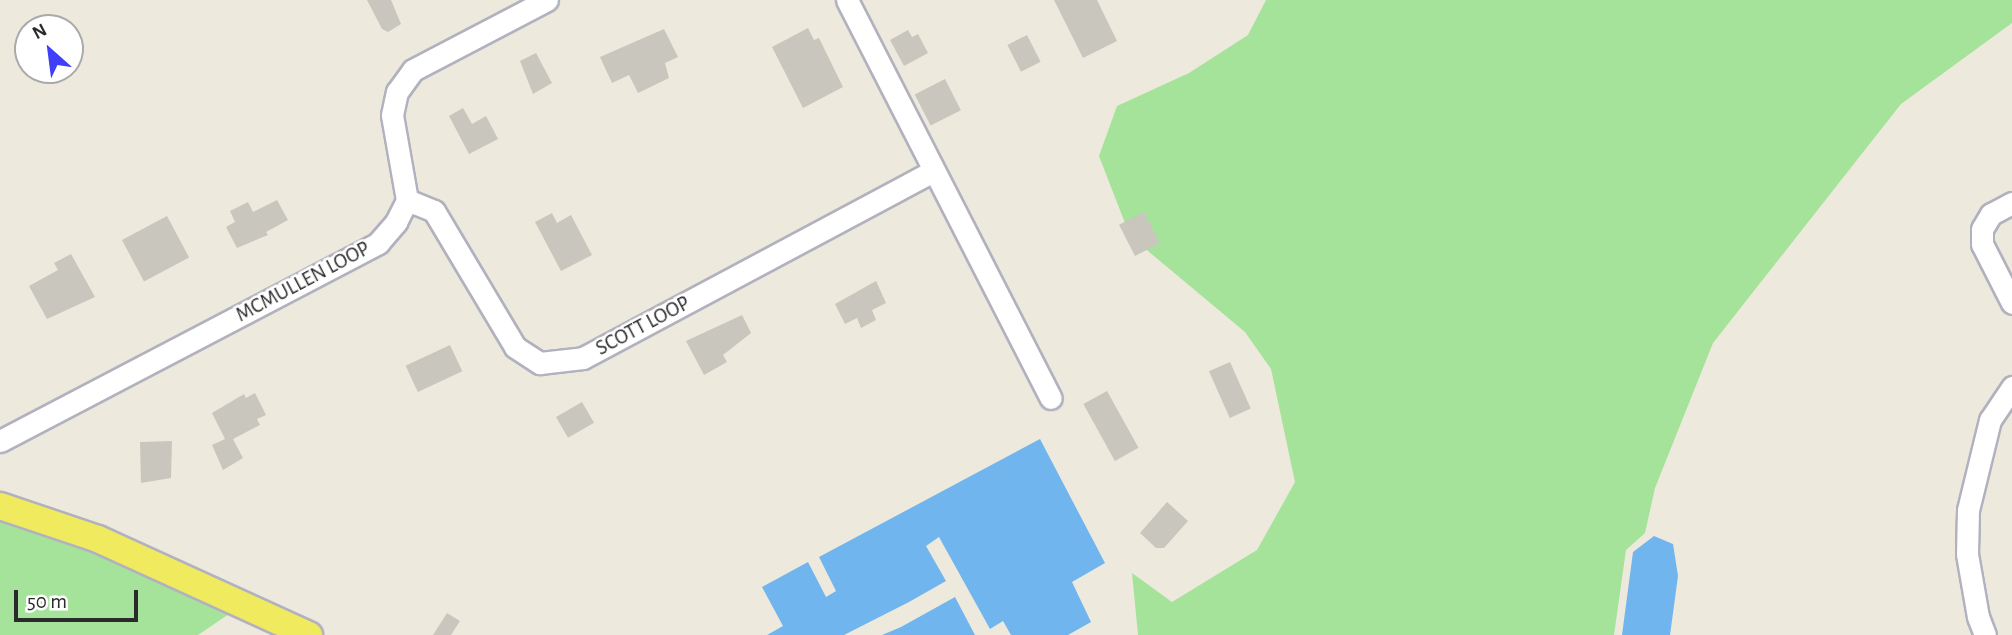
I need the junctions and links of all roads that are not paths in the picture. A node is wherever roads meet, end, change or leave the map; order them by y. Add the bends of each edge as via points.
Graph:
1 (547, 0) edge
2 (847, 0) edge
3 (933, 171) junction
4 (407, 200) junction
5 (2012, 203) edge
6 (2012, 303) edge
7 (2012, 387) edge
8 (1051, 398) dead end
9 (0, 441) edge
10 (0, 506) edge
11 (309, 635) edge
12 (1985, 635) edge

1 - 4 street via 413,70 397,92 392,115
2 - 3 street
3 - 4 street, SCOTT LOOP via 583,358 540,363 515,347 434,211
3 - 8 street
4 - 9 street, MCMULLEN LOOP via 378,243
5 - 6 street via 1991,214 1982,229 1982,244
7 - 12 street via 1990,420 1968,510 1967,554
10 - 11 main road via 99,539

